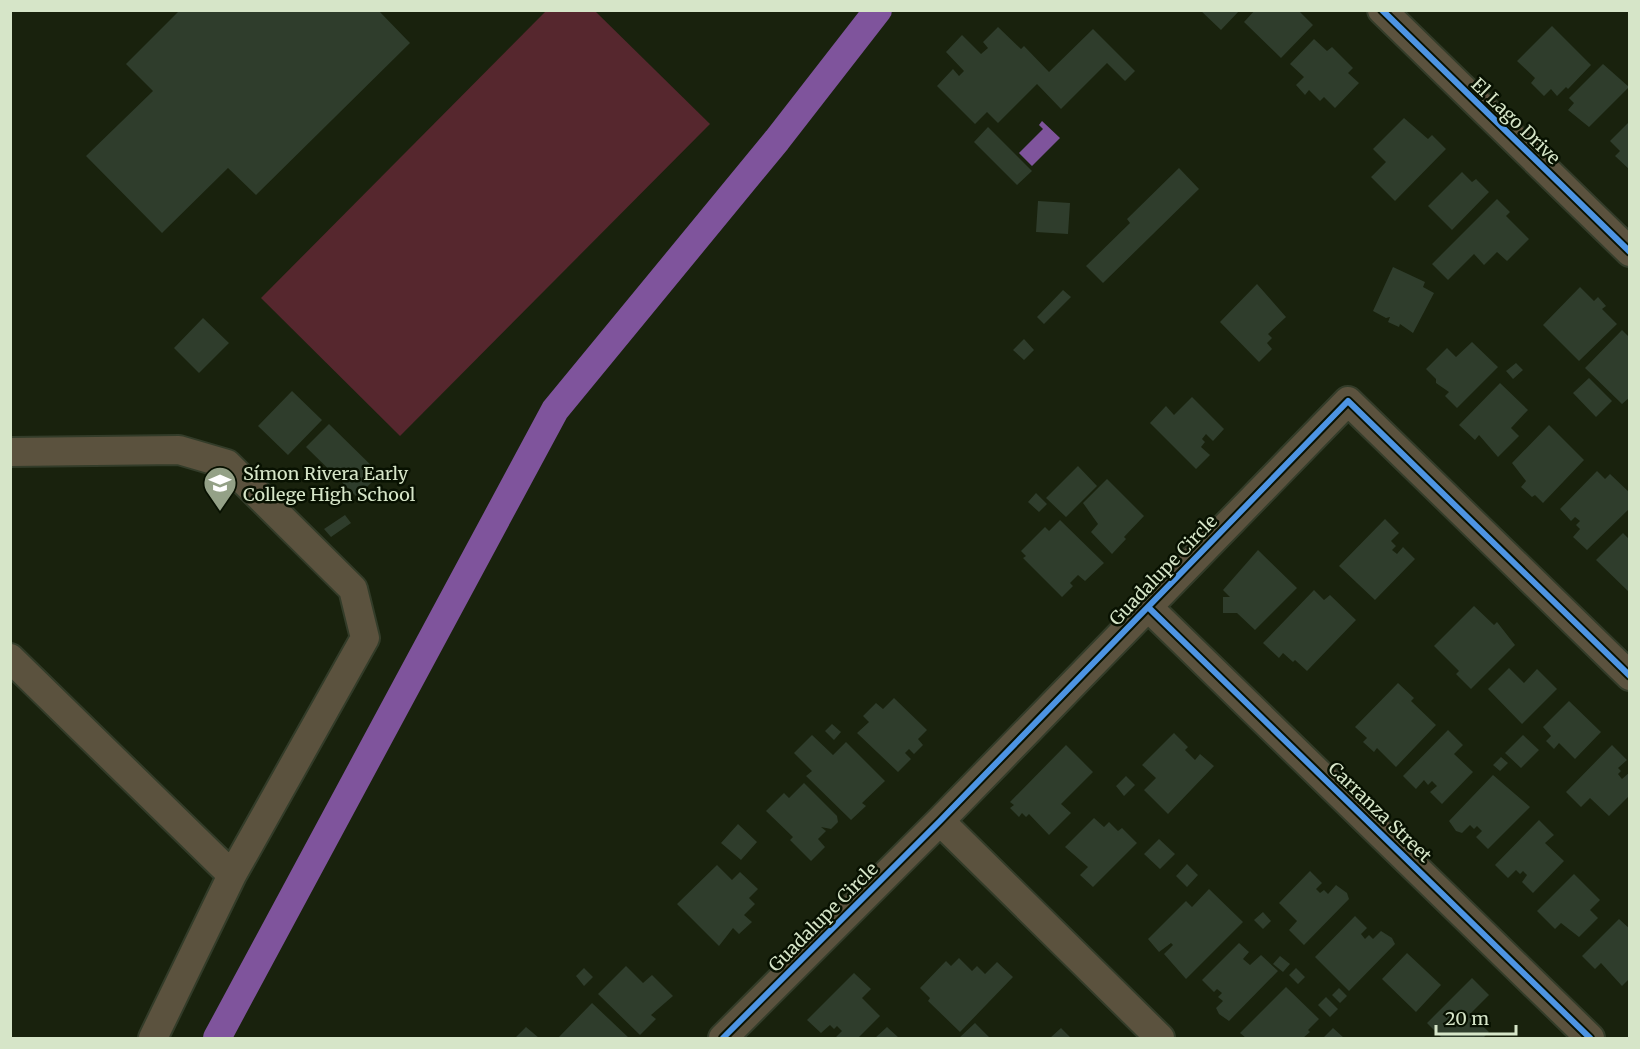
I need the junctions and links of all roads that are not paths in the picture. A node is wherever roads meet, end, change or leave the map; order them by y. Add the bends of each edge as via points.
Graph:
1 (1382, 10) edge
2 (1629, 252) edge
3 (10, 452) edge
4 (1148, 607) junction
5 (10, 658) edge
6 (1629, 676) edge
7 (940, 821) junction
8 (232, 875) junction
9 (735, 1035) edge
10 (153, 1038) edge
11 (1160, 1038) edge
12 (1590, 1038) edge

1 - 2 street, El Lago Drive
3 - 8 street via 179,450 227,464 353,589 365,638
4 - 6 street, Guadalupe Circle via 1348,401
4 - 7 street, Guadalupe Circle
4 - 12 street, Carranza Street
5 - 8 street
7 - 9 street, Guadalupe Circle
7 - 11 street
8 - 10 street

